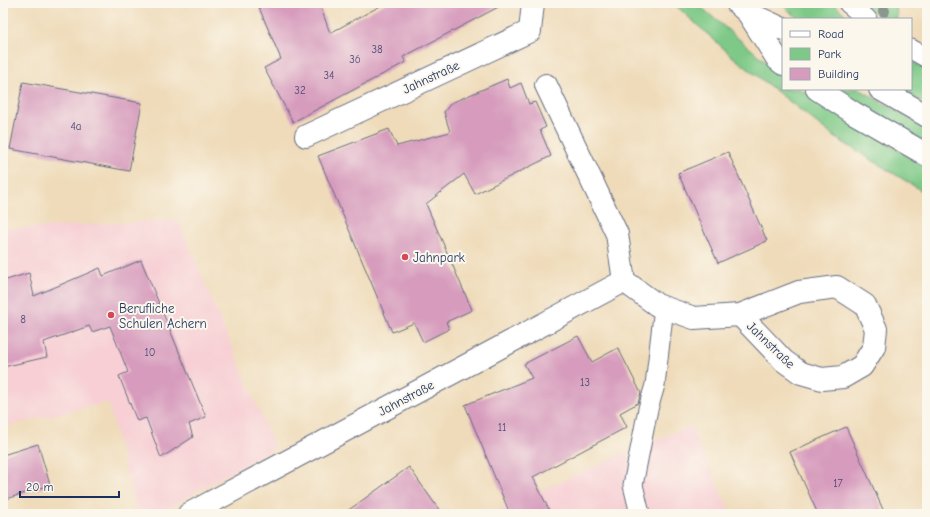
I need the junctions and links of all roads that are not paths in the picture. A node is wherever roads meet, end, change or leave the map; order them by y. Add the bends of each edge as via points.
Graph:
1 (532, 3) edge
2 (848, 3) edge
3 (742, 8) edge
4 (866, 18) edge
5 (782, 28) edge
6 (912, 50) edge
7 (927, 58) edge
8 (782, 63) edge
9 (546, 84) dead end
10 (818, 90) edge
11 (882, 90) edge
12 (927, 116) edge
13 (306, 136) dead end
14 (927, 155) edge
15 (624, 281) junction
16 (664, 307) junction
17 (740, 315) junction
18 (189, 514) edge
19 (640, 514) edge

1 - 13 street, Jahnstraße via 530,31
2 - 4 lane
3 - 5 street
3 - 8 street
6 - 7 lane
9 - 15 street via 617,234
10 - 14 street via 854,114
11 - 12 street
15 - 16 street, Jahnstraße
15 - 18 street, Jahnstraße
16 - 17 street, Jahnstraße via 694,318
16 - 19 lane via 655,385 633,485
17 - 17 street, Jahnstraße via 784,361 801,373 822,379 843,377 862,366 874,347 876,329 865,305 836,287 799,292

